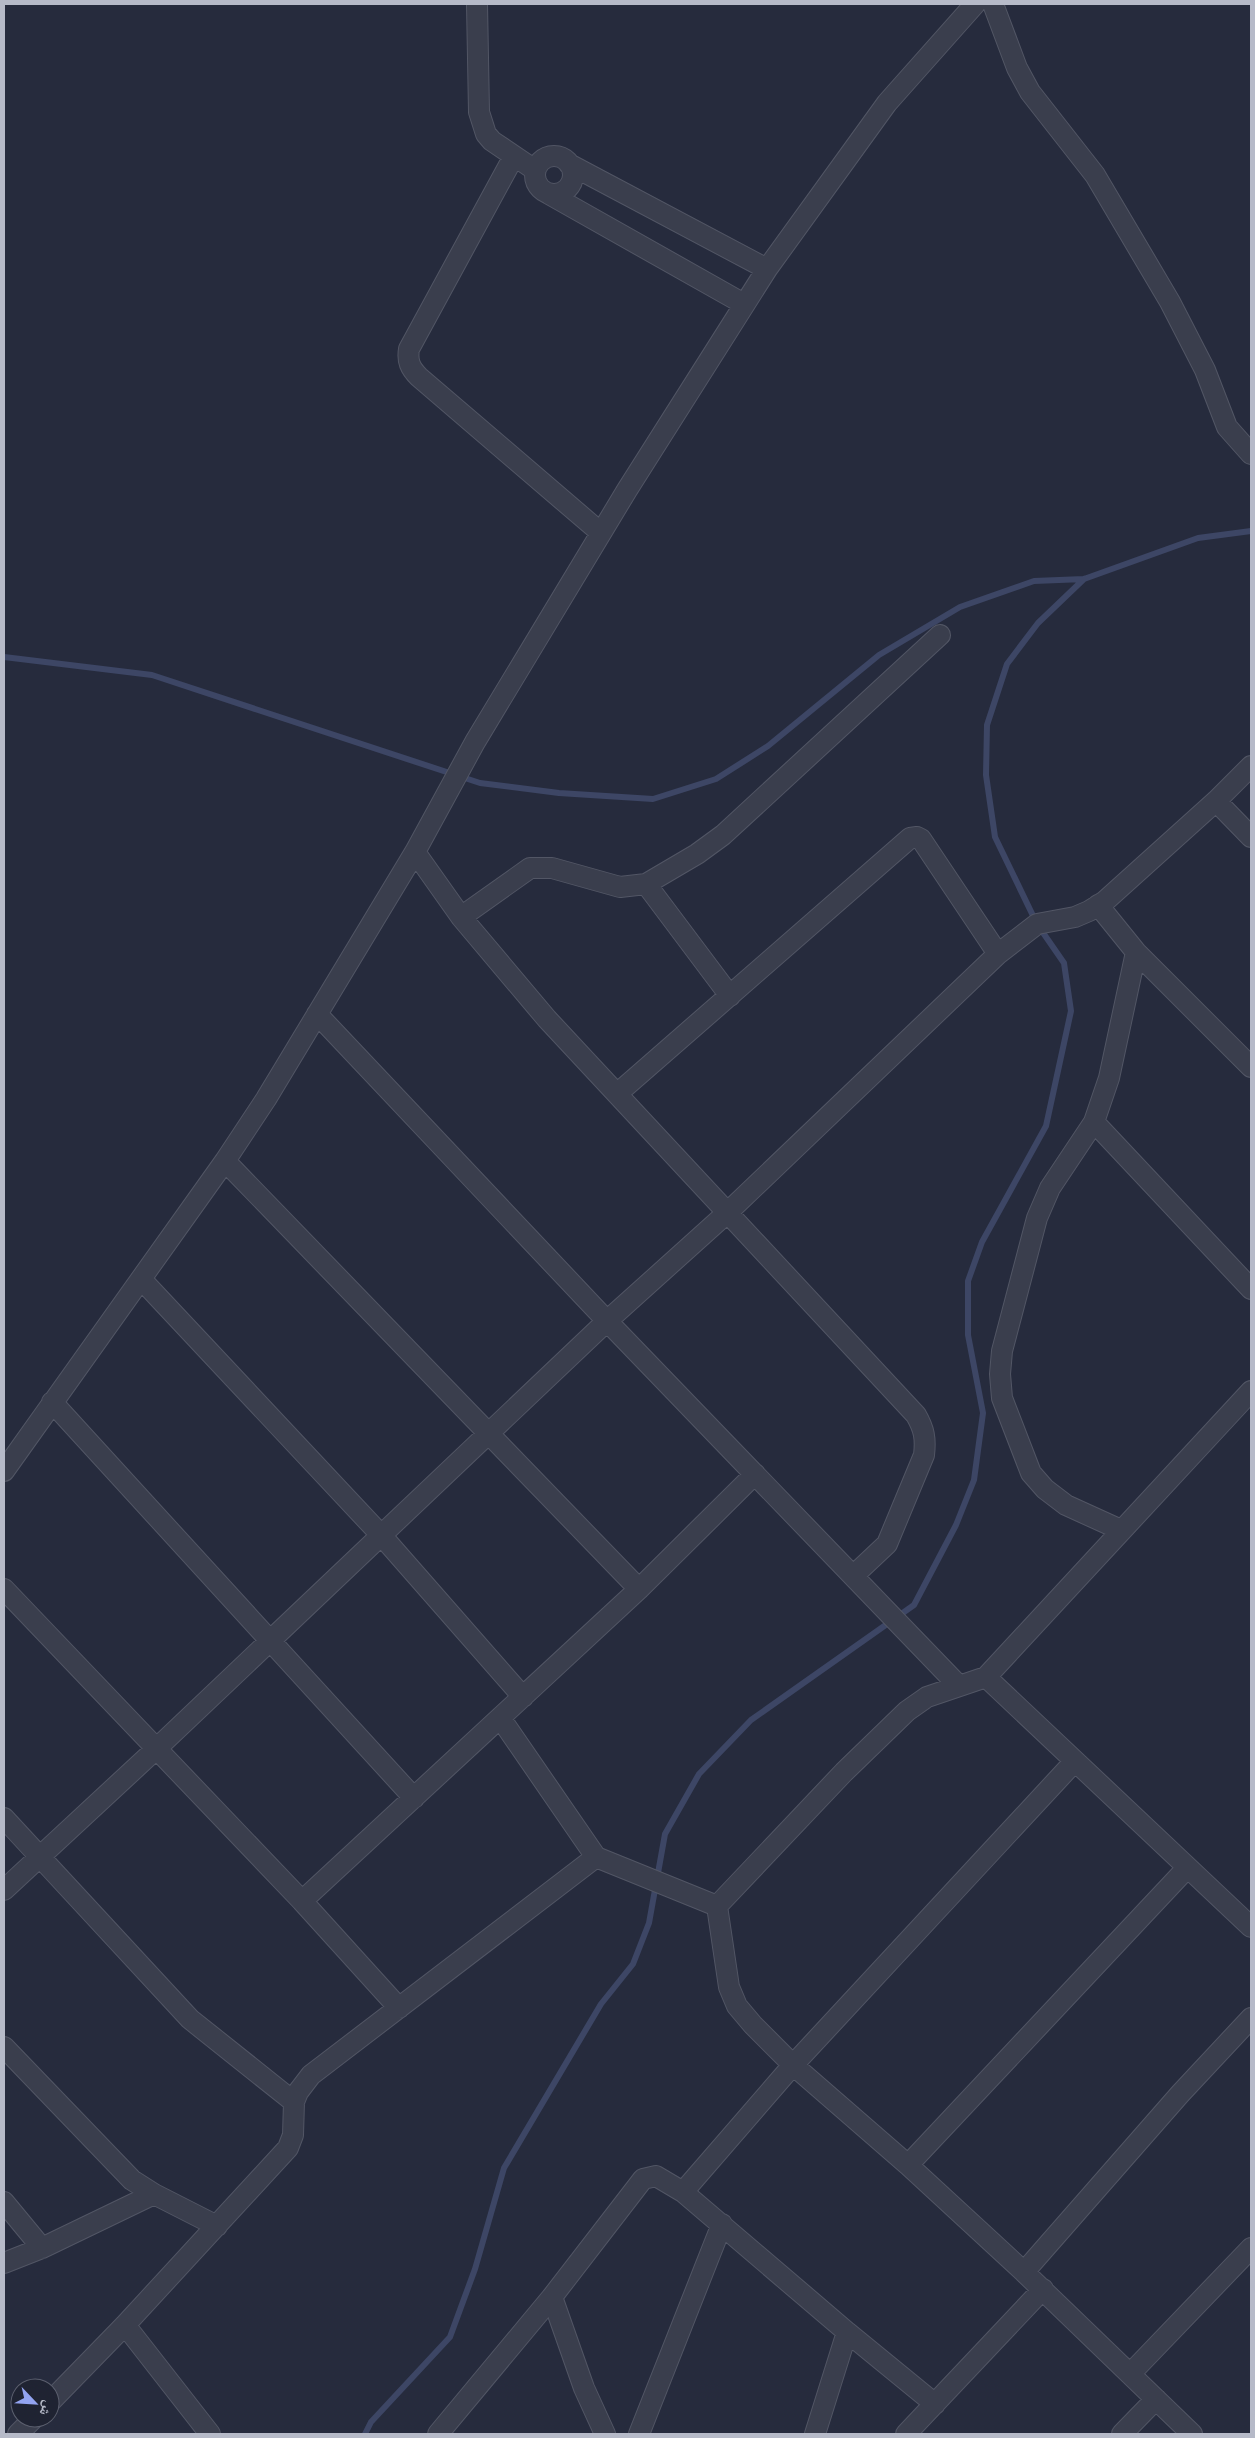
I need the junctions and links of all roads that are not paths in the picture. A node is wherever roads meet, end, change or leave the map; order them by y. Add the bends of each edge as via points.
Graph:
1 (477, 4) edge
2 (975, 4) edge
3 (993, 4) edge
4 (514, 156) junction
5 (569, 164) junction
6 (535, 170) junction
7 (549, 194) junction
8 (766, 269) junction
9 (744, 304) junction
10 (1251, 454) edge
11 (601, 533) junction
12 (940, 635) dead end
13 (1251, 766) edge
14 (1216, 801) junction
15 (1251, 837) edge
16 (415, 852) junction
17 (646, 884) junction
18 (1098, 905) junction
19 (461, 918) junction
20 (1136, 952) junction
21 (998, 954) junction
22 (730, 996) junction
23 (317, 1014) junction
24 (1251, 1067) edge
25 (618, 1094) junction
26 (1094, 1122) junction
27 (225, 1161) junction
28 (728, 1213) junction
29 (142, 1279) junction
30 (1251, 1289) edge
31 (607, 1322) junction
32 (1251, 1391) edge
33 (52, 1402) junction
34 (488, 1434) junction
35 (4, 1471) edge
36 (755, 1474) junction
37 (1121, 1530) junction
38 (381, 1535) junction
39 (853, 1576) junction
40 (4, 1589) edge
41 (639, 1589) junction
42 (270, 1641) junction
43 (986, 1676) junction
44 (958, 1685) junction
45 (523, 1697) junction
46 (501, 1719) junction
47 (156, 1749) junction
48 (1074, 1761) junction
49 (414, 1798) junction
50 (4, 1818) edge
51 (596, 1856) junction
52 (39, 1857) junction
53 (1187, 1868) junction
54 (4, 1890) edge
55 (302, 1901) junction
56 (717, 1906) junction
57 (1251, 1927) edge
58 (399, 2008) junction
59 (1251, 2018) edge
60 (4, 2047) edge
61 (793, 2065) junction
62 (294, 2102) junction
63 (908, 2165) junction
64 (683, 2192) junction
65 (154, 2194) junction
66 (4, 2202) edge
67 (722, 2224) junction
68 (217, 2226) junction
69 (42, 2248) junction
70 (1251, 2248) edge
71 (4, 2263) edge
72 (1024, 2272) junction
73 (1042, 2289) junction
74 (552, 2298) junction
75 (125, 2325) junction
76 (847, 2332) junction
77 (1130, 2374) junction
78 (60, 2392) edge
79 (1156, 2399) junction
80 (935, 2404) junction
81 (210, 2434) edge
82 (438, 2434) edge
83 (605, 2434) edge
84 (640, 2434) edge
85 (815, 2434) edge
86 (906, 2434) edge
87 (1122, 2434) edge
88 (1192, 2434) edge

1 - 4 street via 479,112 486,134
2 - 8 street via 887,103
3 - 10 street via 1017,68 1030,92 1095,175 1170,302 1205,370 1227,427
4 - 6 street
4 - 11 street via 409,348 408,360 419,377
5 - 6 street via 557,156 550,156
5 - 7 street via 572,179 569,186 556,194
5 - 8 street
6 - 7 street via 537,184
7 - 9 street
8 - 9 street
9 - 11 street
11 - 16 street via 475,742
12 - 17 street via 723,834 697,854
13 - 14 street
14 - 15 street
14 - 18 street
16 - 19 street
16 - 23 street
17 - 19 street via 620,887 552,868 530,868
17 - 22 street
18 - 20 street
18 - 21 street via 1076,916 1037,924
19 - 25 street via 547,1020
20 - 24 street
20 - 26 street via 1109,1078
21 - 22 street via 921,839 914,837
21 - 28 street
22 - 25 street
23 - 27 street
23 - 31 street
25 - 28 street
26 - 30 street
26 - 37 street via 1050,1188 1037,1218 1002,1351 1000,1374 1002,1398 1032,1473 1045,1489 1066,1505
27 - 29 street
27 - 34 street
28 - 31 street
28 - 39 street via 916,1415 923,1427 926,1439 924,1454 892,1535
29 - 33 street
29 - 38 street
31 - 34 street
31 - 36 street
32 - 37 street
33 - 35 street
33 - 42 street
34 - 38 street
34 - 41 street
36 - 39 street
36 - 41 street
37 - 43 street
38 - 42 street
38 - 45 street
39 - 44 street
40 - 47 street
41 - 45 street
42 - 47 street
42 - 49 street
43 - 44 street
43 - 48 street
44 - 56 street via 927,1697 907,1711 844,1772
45 - 46 street
46 - 49 street
46 - 51 street
47 - 52 street
47 - 55 street
48 - 53 street
48 - 61 street
49 - 55 street
50 - 52 street
51 - 56 street
51 - 58 street
52 - 54 street
52 - 62 street via 190,2019
53 - 57 street
53 - 63 street
55 - 58 street
56 - 61 street via 729,1987 737,2006
58 - 62 street via 311,2075
59 - 72 street
60 - 65 street via 132,2180
61 - 63 street
61 - 64 street
62 - 68 street via 293,2136 288,2148
63 - 72 street
64 - 67 street
64 - 74 street via 656,2176 643,2179
65 - 68 street
65 - 69 street
66 - 69 street
67 - 76 street
67 - 84 street
68 - 75 street
69 - 71 street
70 - 77 street
72 - 73 street
73 - 77 street
73 - 80 street
74 - 82 street
74 - 83 street via 584,2388
75 - 78 street
75 - 81 street
76 - 80 street
76 - 85 street
77 - 79 street
79 - 87 street
79 - 88 street
80 - 86 street

